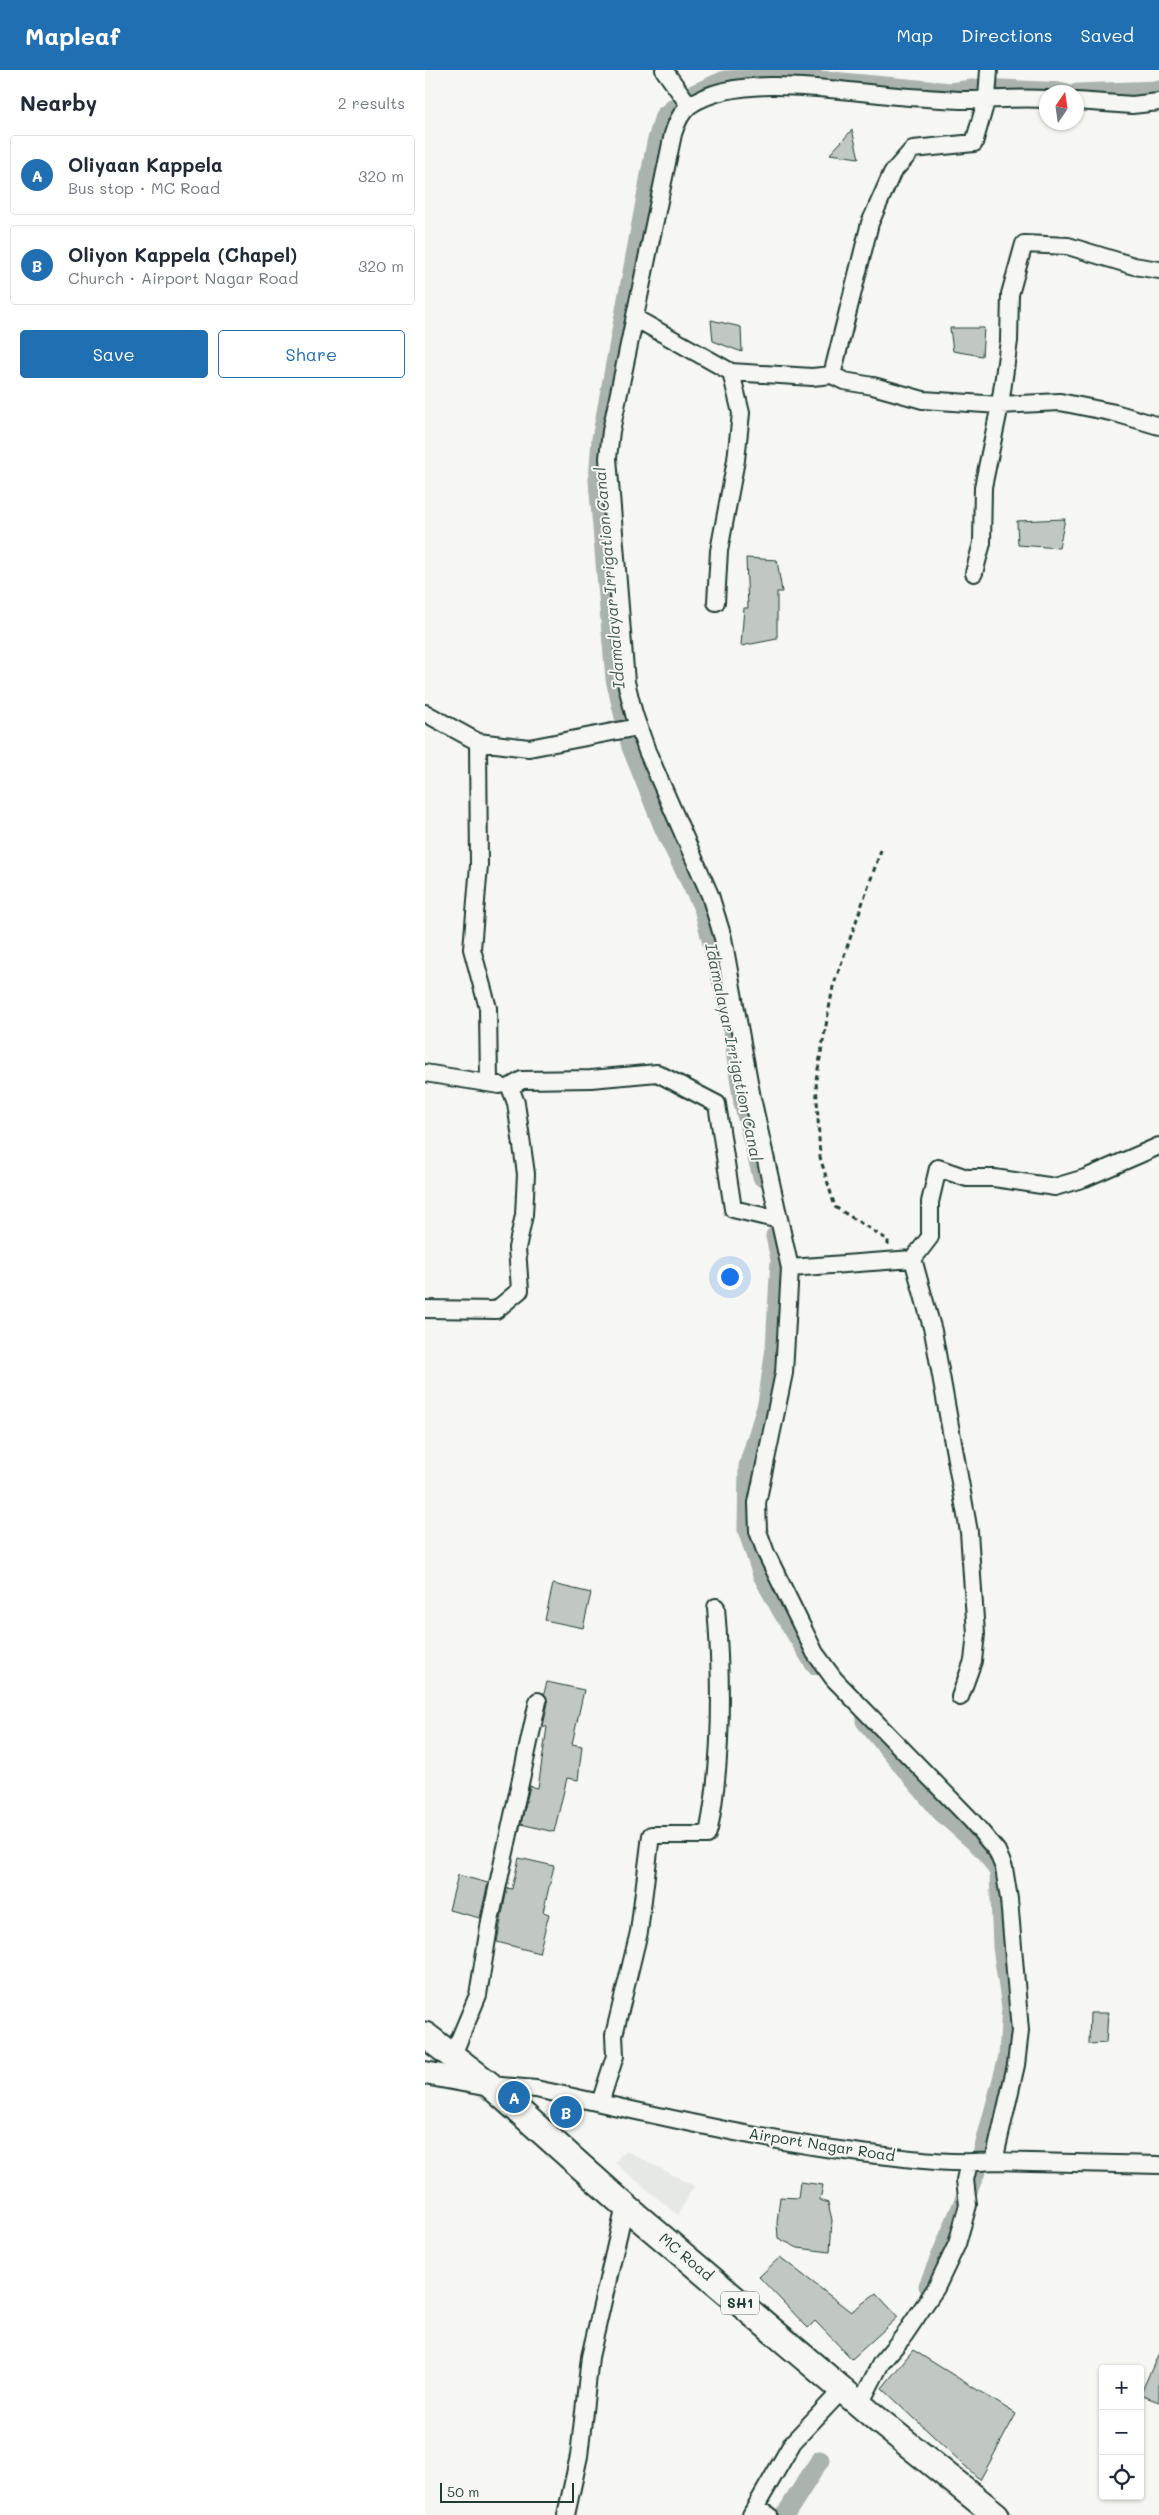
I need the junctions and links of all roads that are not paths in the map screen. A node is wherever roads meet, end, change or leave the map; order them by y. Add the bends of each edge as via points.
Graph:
1 (664, 70) edge
2 (988, 84) edge
3 (1039, 96) edge
4 (1084, 102) edge
5 (1159, 102) edge
6 (689, 105) junction
7 (1159, 270) edge
8 (635, 318) junction
9 (731, 372) junction
10 (832, 375) junction
11 (1000, 405) junction
12 (1159, 426) edge
13 (974, 573) dead end
14 (716, 602) dead end
15 (425, 714) edge
16 (638, 726) junction
17 (478, 742) junction
18 (425, 1073) edge
19 (489, 1083) junction
20 (510, 1087) junction
21 (1159, 1146) edge
22 (779, 1220) junction
23 (913, 1259) junction
24 (790, 1268) junction
25 (425, 1309) edge
26 (716, 1607) dead end
27 (960, 1697) dead end
28 (538, 1701) dead end
29 (425, 2036) edge
30 (451, 2057) junction
31 (425, 2073) edge
32 (490, 2085) junction
33 (600, 2103) junction
34 (994, 2161) junction
35 (969, 2163) junction
36 (1159, 2165) edge
37 (625, 2206) junction
38 (852, 2397) junction
39 (758, 2513) edge
40 (566, 2515) edge
41 (996, 2515) edge

1 - 6 street
2 - 3 street
2 - 6 street via 968,100 776,82 731,87
2 - 10 street via 974,143 913,149 891,173 870,223
4 - 5 street via 1133,105
6 - 8 street via 678,119 673,134
7 - 11 street via 1134,266 1068,246 1024,244 1010,294 1009,341
8 - 9 street
8 - 16 street via 608,458 626,682
9 - 10 street via 812,377
9 - 14 street via 741,413 736,460 719,550
10 - 11 street via 844,381 923,400
11 - 12 street via 1060,402
11 - 13 street via 983,487 982,543
15 - 17 street
16 - 17 street via 529,748
16 - 22 street via 710,895 723,938 752,1098
17 - 19 street via 479,865 472,949 488,1008
18 - 19 street
19 - 20 street
20 - 22 street via 522,1080 591,1079 657,1073 717,1104 733,1210
20 - 25 street via 516,1104 526,1174 524,1215 517,1248 520,1290 495,1310
21 - 23 street via 1085,1178 1055,1187 995,1178 967,1178 938,1168 930,1202 930,1237
22 - 24 street
23 - 24 street
23 - 27 street via 933,1331 969,1532 976,1634 973,1661
24 - 34 street via 783,1374 757,1503 758,1531 815,1653 834,1679 972,1821 997,1851 1004,1868 1020,2031 1016,2065
26 - 33 street via 721,1691 718,1760 709,1829 707,1835 651,1835 639,1932 615,2035 615,2056
28 - 30 street via 490,1922 478,1996
29 - 30 main road, MC Road / SH1
30 - 32 main road, MC Road / SH1
31 - 32 main road
32 - 33 street, Airport Nagar Road via 536,2089
32 - 37 main road, MC Road / SH1
33 - 35 street, Airport Nagar Road via 813,2146 918,2160
34 - 35 street, Airport Nagar Road
34 - 36 street, Airport Nagar Road
35 - 38 street via 965,2180 968,2205 957,2244 937,2288 903,2337
37 - 38 main road, MC Road / SH1
37 - 40 street via 590,2357 579,2456
38 - 39 street via 793,2442
38 - 41 main road, MC Road / SH1

